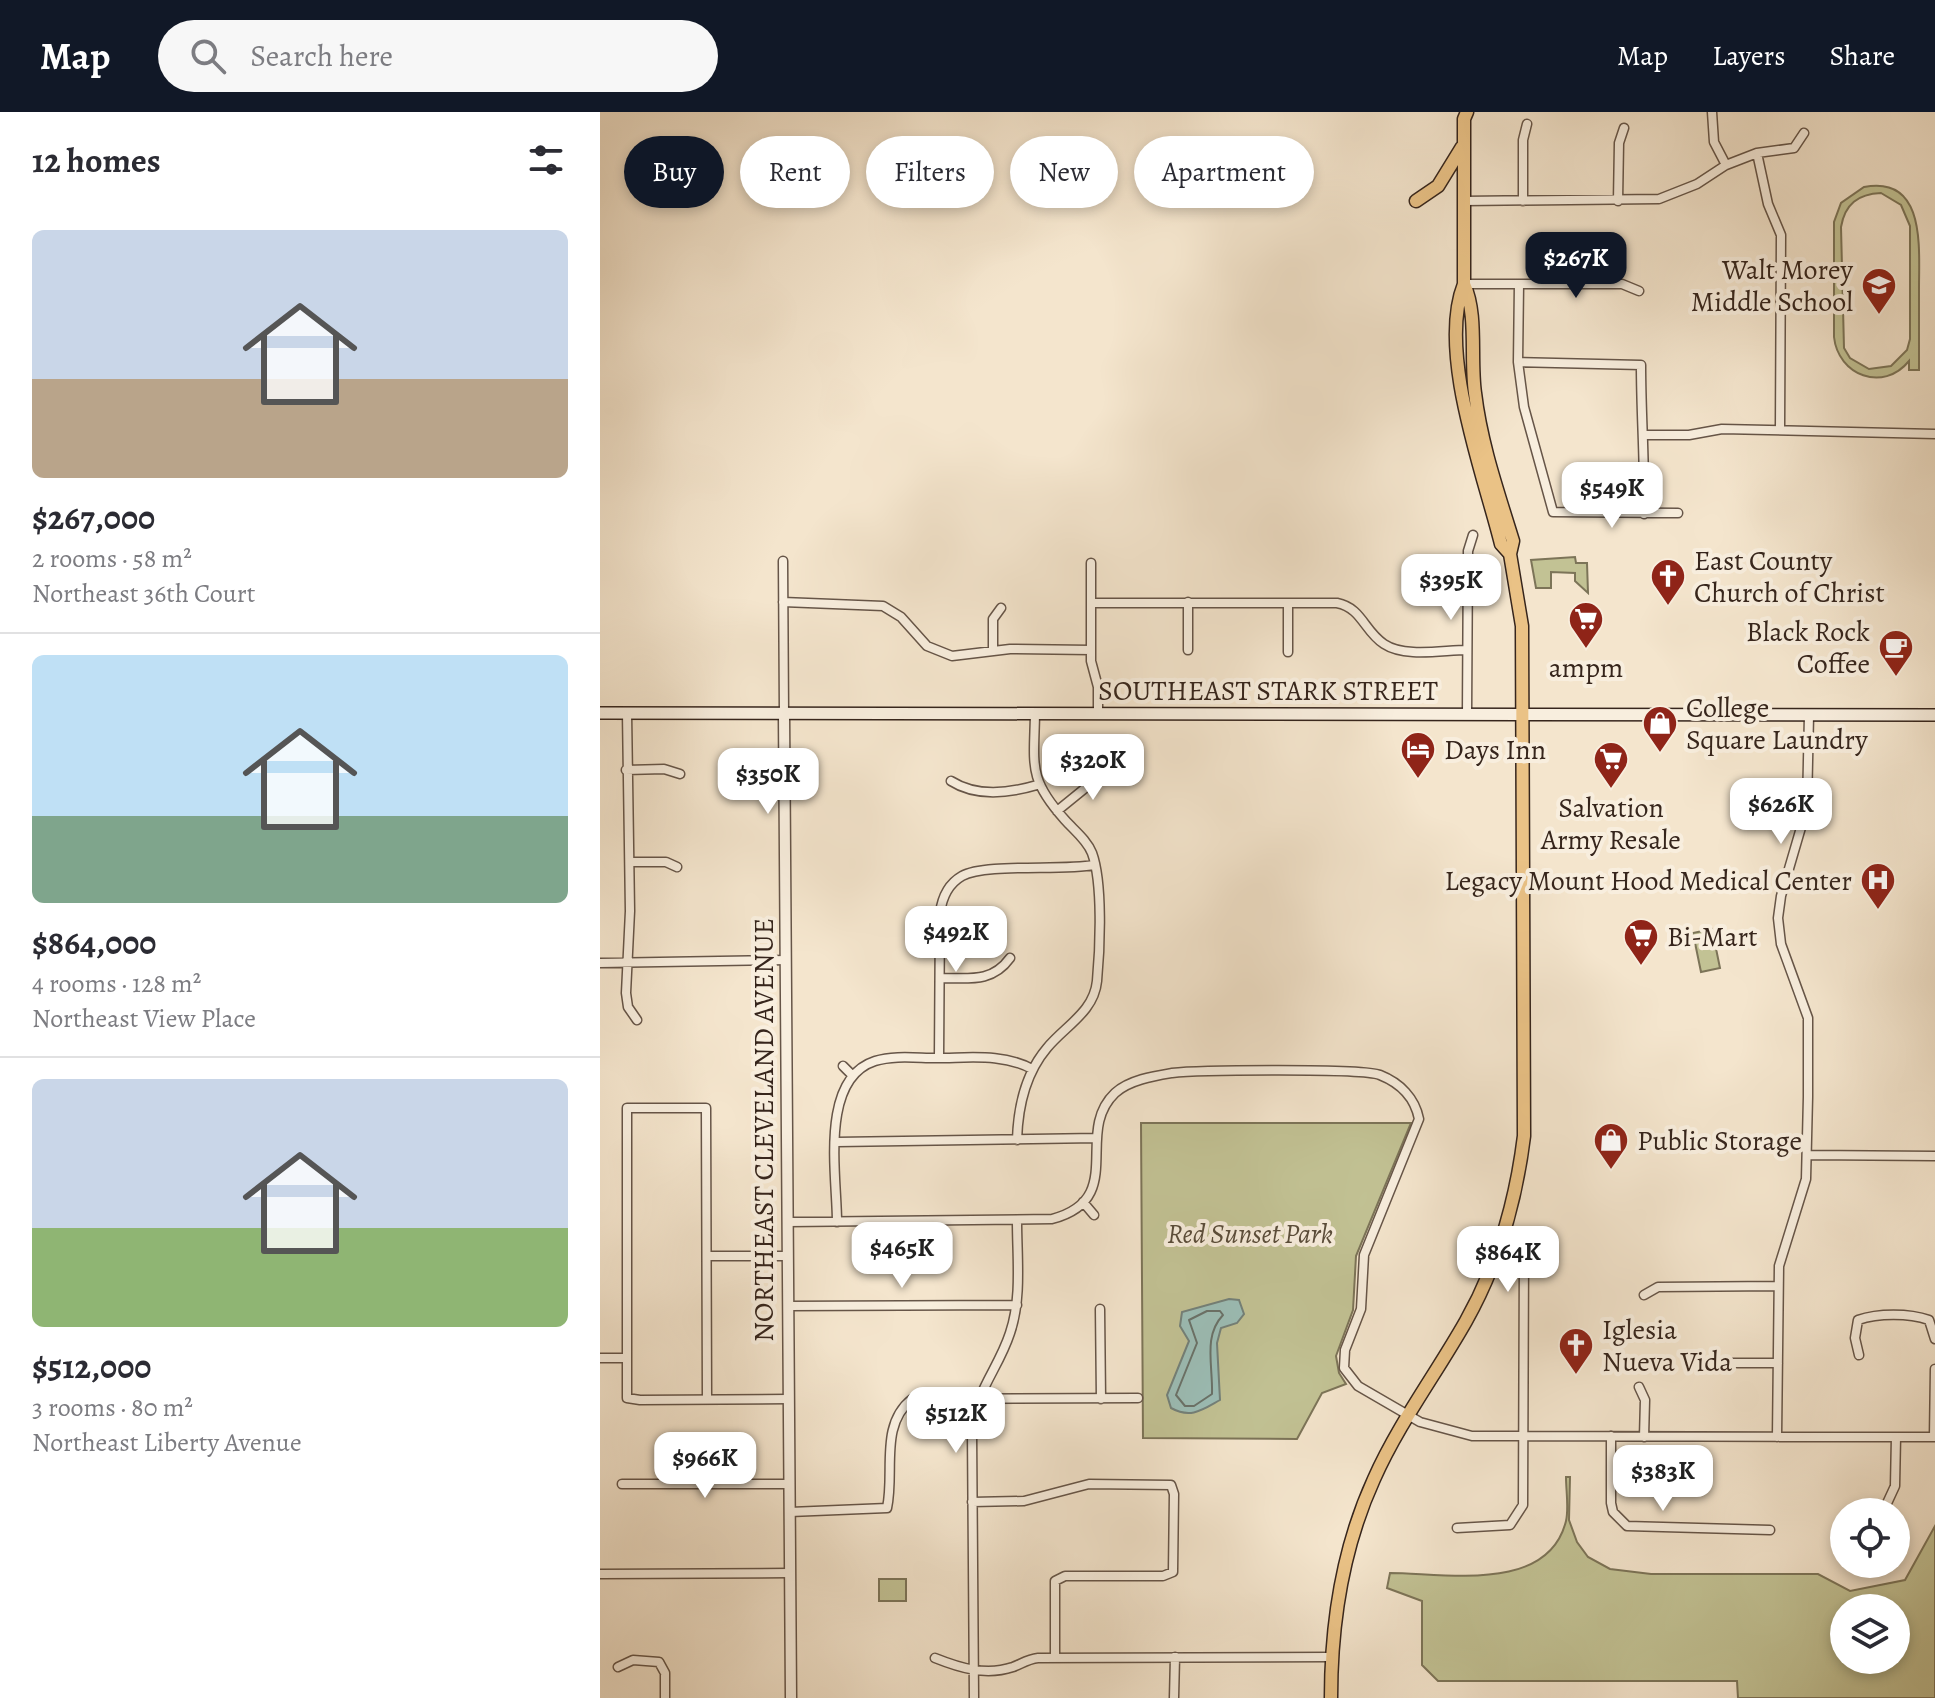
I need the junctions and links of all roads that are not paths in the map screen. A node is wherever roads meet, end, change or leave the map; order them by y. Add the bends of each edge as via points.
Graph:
1 (1712, 112) edge
2 (1464, 114) edge
3 (1527, 124) dead end
4 (1624, 128) dead end
5 (1804, 133) dead end
6 (1464, 144) junction
7 (1757, 153) junction
8 (1726, 165) junction
9 (1416, 201) dead end
10 (1464, 201) junction
11 (1523, 201) junction
12 (1618, 201) junction
13 (1464, 284) junction
14 (1519, 284) junction
15 (1639, 291) dead end
16 (1518, 362) junction
17 (1780, 429) junction
18 (1935, 434) edge
19 (1645, 435) junction
20 (1678, 513) dead end
21 (1644, 514) junction
22 (1473, 535) dead end
23 (783, 561) dead end
24 (1091, 563) dead end
25 (783, 602) junction
26 (1188, 602) junction
27 (1091, 603) junction
28 (1288, 603) junction
29 (1001, 608) dead end
30 (919, 640) junction
31 (913, 648) dead end
32 (1091, 650) junction
33 (1188, 650) dead end
34 (1467, 650) junction
35 (993, 651) junction
36 (1288, 652) dead end
37 (600, 713) edge
38 (627, 713) junction
39 (784, 714) junction
40 (1035, 714) junction
41 (1098, 714) junction
42 (1467, 714) junction
43 (1524, 715) junction
44 (1809, 715) junction
45 (1935, 715) edge
46 (626, 770) junction
47 (1090, 773) dead end
48 (680, 774) dead end
49 (951, 781) dead end
50 (1037, 785) junction
51 (1057, 811) junction
52 (630, 862) junction
53 (1094, 865) junction
54 (677, 867) dead end
55 (944, 875) dead end
56 (952, 883) junction
57 (1010, 958) dead end
58 (786, 960) junction
59 (600, 963) edge
60 (626, 963) junction
61 (940, 978) junction
62 (637, 1020) dead end
63 (939, 1058) junction
64 (843, 1066) dead end
65 (1032, 1069) junction
66 (852, 1075) junction
67 (1097, 1138) junction
68 (1017, 1140) junction
69 (837, 1142) junction
70 (1808, 1155) junction
71 (1935, 1156) edge
72 (1083, 1202) junction
73 (1094, 1215) dead end
74 (1017, 1221) junction
75 (788, 1222) junction
76 (837, 1222) junction
77 (1531, 1234) dead end
78 (707, 1256) junction
79 (788, 1256) junction
80 (1778, 1286) junction
81 (1644, 1295) dead end
82 (1017, 1305) junction
83 (788, 1306) junction
84 (1100, 1309) dead end
85 (1935, 1339) edge
86 (1859, 1355) dead end
87 (600, 1358) edge
88 (627, 1358) junction
89 (1728, 1363) dead end
90 (1778, 1363) junction
91 (1935, 1369) edge
92 (1639, 1387) dead end
93 (1138, 1398) dead end
94 (707, 1399) junction
95 (789, 1399) junction
96 (977, 1399) junction
97 (1101, 1399) junction
98 (1408, 1416) junction
99 (1611, 1436) junction
100 (1522, 1437) junction
101 (1644, 1437) junction
102 (1777, 1437) junction
103 (1896, 1437) junction
104 (1934, 1437) edge
105 (622, 1484) dead end
106 (789, 1484) junction
107 (1889, 1498) edge
108 (972, 1502) junction
109 (790, 1512) junction
110 (1457, 1528) dead end
111 (1770, 1530) dead end
112 (790, 1573) junction
113 (600, 1574) edge
114 (1175, 1657) junction
115 (1331, 1657) junction
116 (935, 1658) dead end
117 (1055, 1658) junction
118 (618, 1667) dead end
119 (974, 1669) junction
120 (665, 1698) edge
121 (791, 1698) edge
122 (974, 1698) edge
123 (1174, 1698) edge
124 (1331, 1698) edge

1 - 8 street via 1714,142
2 - 6 highway
3 - 11 street
4 - 12 street
5 - 7 street via 1794,148
6 - 9 highway via 1438,186
6 - 10 highway
7 - 8 street
7 - 17 street via 1781,235
8 - 12 street via 1681,192
10 - 11 street
10 - 13 highway
11 - 12 street
13 - 14 street
13 - 43 highway via 1457,300 1457,333 1465,409 1501,544 1510,554 1522,626
14 - 15 street via 1622,284
14 - 16 street
16 - 19 street via 1641,365
16 - 21 street via 1531,437 1553,512
17 - 18 street
17 - 19 street
19 - 21 street
20 - 21 street
22 - 34 street via 1468,551
23 - 25 street, NORTHEAST CLEVELAND AVENUE
24 - 27 street
25 - 30 street via 875,603 901,617
25 - 39 street, NORTHEAST CLEVELAND AVENUE
26 - 27 street
26 - 28 street
26 - 33 street
27 - 32 street
28 - 34 street via 1337,603 1363,611 1375,637 1398,650
28 - 36 street
29 - 35 street via 993,619
30 - 31 street
30 - 35 street via 952,656
32 - 35 street
32 - 41 street
34 - 42 street
37 - 38 main road, SOUTHEAST STARK STREET
38 - 39 main road, SOUTHEAST STARK STREET
38 - 46 street
39 - 40 main road, SOUTHEAST STARK STREET
39 - 58 street, NORTHEAST CLEVELAND AVENUE
40 - 41 main road, SOUTHEAST STARK STREET
40 - 50 street
41 - 42 main road, SOUTHEAST STARK STREET
42 - 43 main road, SOUTHEAST STARK STREET
43 - 44 main road, SOUTHEAST STARK STREET
43 - 98 highway via 1526,1102 1519,1169 1487,1277
44 - 45 main road, SOUTHEAST STARK STREET
44 - 70 street via 1807,807 1778,918 1781,944 1808,1018
46 - 48 street
46 - 52 street
47 - 51 street via 1089,785
49 - 50 street via 965,790
50 - 51 street
51 - 53 street via 1085,842
52 - 54 street
52 - 60 street
53 - 56 street via 974,872
53 - 65 street via 1095,992
55 - 56 street
56 - 61 street via 940,913
57 - 61 street via 988,978
58 - 60 street
58 - 75 street, NORTHEAST CLEVELAND AVENUE
59 - 60 street
60 - 62 street via 628,1007
61 - 63 street
63 - 65 street via 1000,1058
63 - 66 street via 883,1059
64 - 66 street
65 - 68 street via 1021,1100
66 - 69 street via 838,1101
67 - 68 street
67 - 72 street via 1096,1181
67 - 98 street via 1102,1114 1123,1087 1177,1073 1373,1073 1411,1096 1418,1127 1364,1255 1361,1309 1343,1357 1351,1380
68 - 69 street
69 - 76 street
70 - 71 street
70 - 80 street via 1806,1179 1781,1254
72 - 73 street
72 - 74 street via 1061,1217
74 - 76 street
74 - 82 street
75 - 76 street
75 - 79 street, NORTHEAST CLEVELAND AVENUE
77 - 100 street via 1524,1250
78 - 79 street
78 - 88 street via 706,1108 627,1108
78 - 94 street
79 - 83 street, NORTHEAST CLEVELAND AVENUE
80 - 81 street via 1658,1287
80 - 90 street
82 - 83 street
82 - 96 street via 1005,1347
83 - 95 street, NORTHEAST CLEVELAND AVENUE
84 - 97 street
85 - 86 street via 1929,1320 1918,1316 1867,1317 1858,1320 1855,1329
87 - 88 street
88 - 94 street via 627,1398
89 - 90 street
90 - 102 street
91 - 104 street
92 - 101 street via 1645,1400
93 - 97 street
94 - 95 street
95 - 106 street, NORTHEAST CLEVELAND AVENUE
96 - 97 street
96 - 108 street
96 - 109 street via 912,1399 903,1406 892,1427 887,1508
98 - 100 street via 1451,1433
98 - 115 highway via 1378,1469 1355,1526 1340,1581
99 - 100 street
99 - 101 street
99 - 111 street via 1611,1503 1627,1526
100 - 110 street via 1523,1505 1516,1520 1503,1527
101 - 102 street
102 - 103 street
103 - 104 street
103 - 107 street via 1895,1486
105 - 106 street
106 - 109 street, NORTHEAST CLEVELAND AVENUE
108 - 117 street via 1034,1500 1089,1484 1171,1485 1173,1572 1065,1576 1055,1581
108 - 119 street
109 - 112 street, NORTHEAST CLEVELAND AVENUE
112 - 113 street
112 - 121 street, NORTHEAST CLEVELAND AVENUE
114 - 115 street
114 - 117 street
114 - 123 street
115 - 124 highway
116 - 119 street
117 - 119 street via 1030,1659 1005,1669
118 - 120 street via 633,1660 659,1662 665,1673
119 - 122 street

